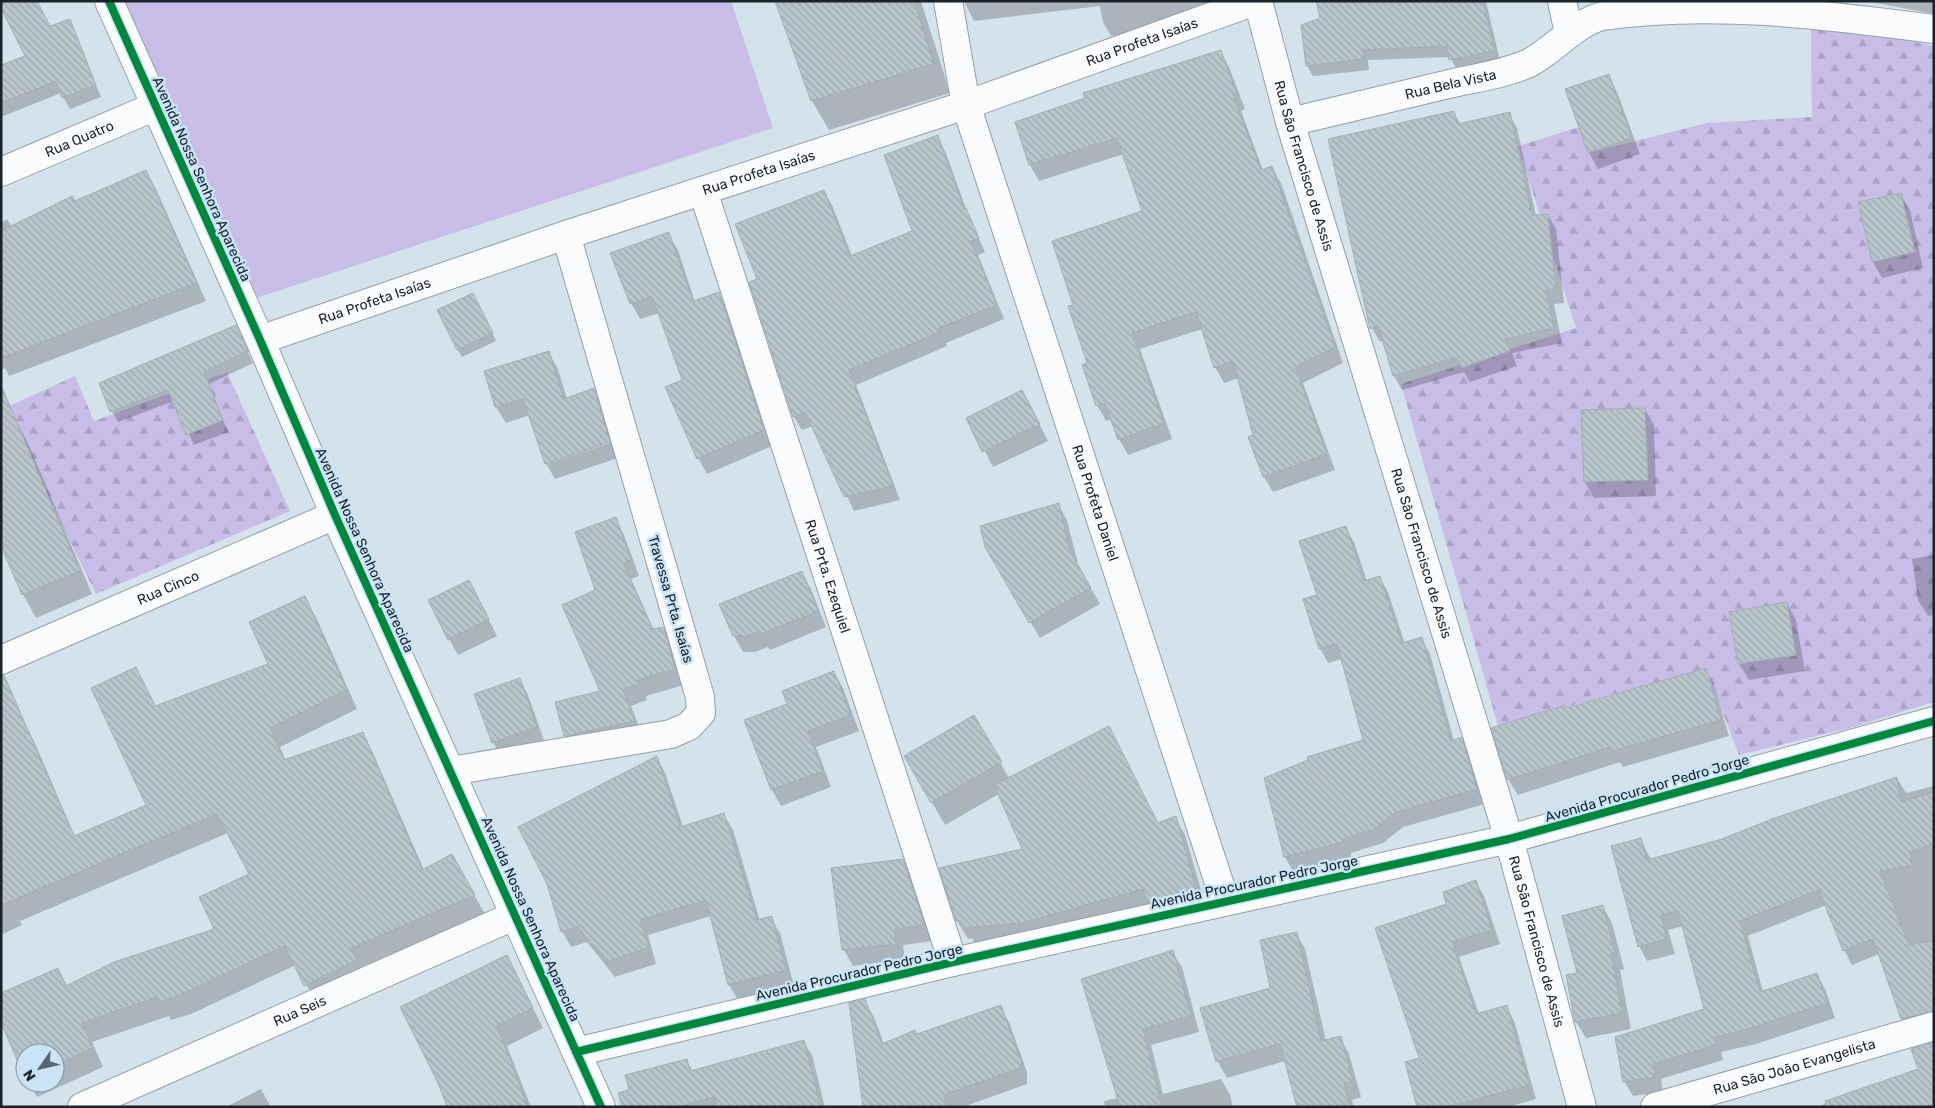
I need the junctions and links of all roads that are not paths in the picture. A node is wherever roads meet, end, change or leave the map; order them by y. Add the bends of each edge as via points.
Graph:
1 (109, 1) edge
2 (948, 1) edge
3 (1256, 1) edge
4 (1562, 1) edge
5 (1934, 30) edge
6 (1569, 34) junction
7 (966, 105) junction
8 (156, 106) junction
9 (1290, 122) junction
10 (1, 172) edge
11 (703, 191) junction
12 (566, 235) junction
13 (260, 340) junction
14 (335, 516) junction
15 (1, 660) edge
16 (1934, 721) edge
17 (451, 771) junction
18 (1509, 839) junction
19 (1225, 902) junction
20 (516, 915) junction
21 (953, 962) junction
22 (1934, 1026) edge
23 (576, 1052) junction
24 (82, 1107) edge
25 (602, 1107) edge
26 (1582, 1107) edge
27 (1655, 1107) edge

1 - 8 street, Avenida Nossa Senhora Aparecida
2 - 7 street, Rua Profeta Daniel
3 - 7 street, Rua Profeta Isaías
3 - 9 street, Rua São Francisco de Assis
4 - 6 street
5 - 6 street, Rua Bela Vista via 1709,3 1654,6 1600,16
6 - 9 street, Rua Bela Vista via 1529,63
7 - 11 street, Rua Profeta Isaías
7 - 19 street, Rua Profeta Daniel
8 - 10 street, Rua Quatro
8 - 13 street, Avenida Nossa Senhora Aparecida
9 - 18 street, Rua São Francisco de Assis
11 - 12 street, Rua Profeta Isaías
11 - 21 street, Rua Prta. Ezequiel
12 - 13 street, Rua Profeta Isaías
12 - 17 street, Travessa Prta. Isaías via 697,689 701,713 689,726 671,734
13 - 14 street, Avenida Nossa Senhora Aparecida
14 - 15 street, Rua Cinco
14 - 17 street, Avenida Nossa Senhora Aparecida
16 - 18 street, Avenida Procurador Pedro Jorge
17 - 20 street, Avenida Nossa Senhora Aparecida
18 - 19 street, Avenida Procurador Pedro Jorge
18 - 26 street, Rua São Francisco de Assis
19 - 21 street, Avenida Procurador Pedro Jorge
20 - 23 street, Avenida Nossa Senhora Aparecida
20 - 24 street, Rua Seis
21 - 23 street, Avenida Procurador Pedro Jorge
22 - 27 street, Rua São João Evangelista
23 - 25 street, Avenida Nossa Senhora Aparecida

